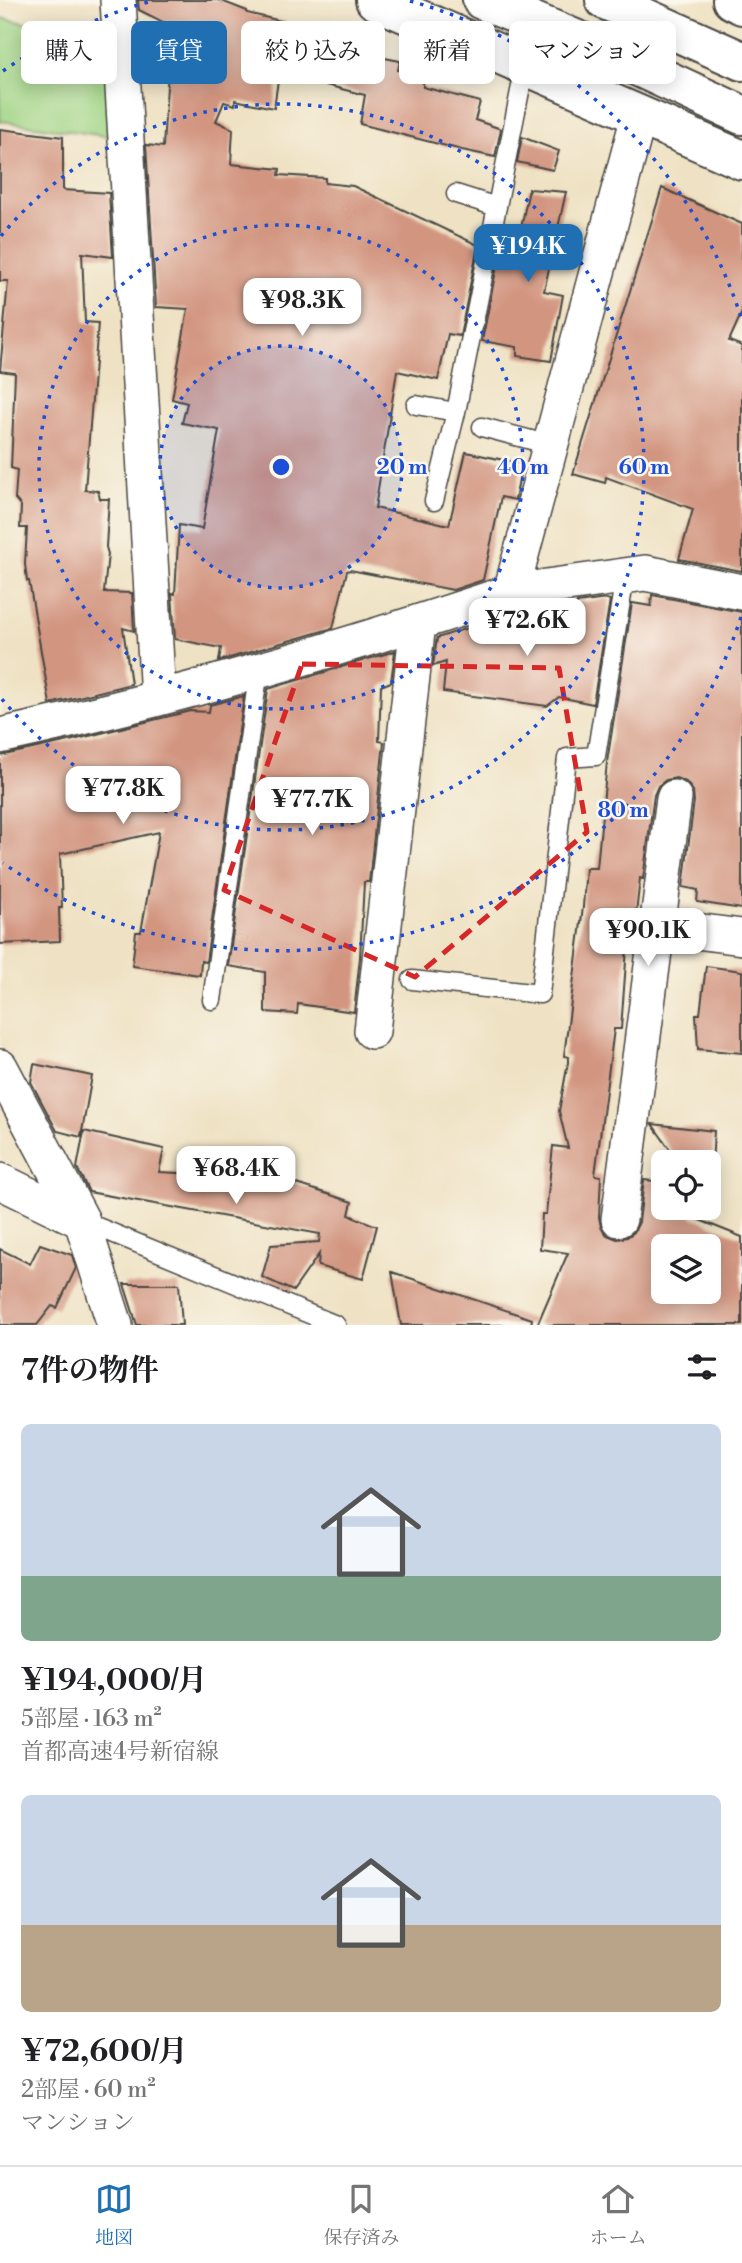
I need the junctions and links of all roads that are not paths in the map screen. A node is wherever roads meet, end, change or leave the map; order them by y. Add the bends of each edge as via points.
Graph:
1 (118, 0) edge
2 (375, 0) edge
3 (482, 0) edge
4 (605, 0) edge
5 (732, 0) edge
6 (742, 5) edge
7 (509, 59) edge
8 (742, 61) edge
9 (521, 84) edge
10 (566, 84) edge
11 (742, 115) edge
12 (639, 116) junction
13 (738, 159) edge
14 (456, 194) dead end
15 (497, 207) junction
16 (416, 405) dead end
17 (456, 412) junction
18 (482, 427) dead end
19 (550, 445) junction
20 (434, 501) dead end
21 (625, 576) junction
22 (511, 592) junction
23 (742, 592) edge
24 (418, 623) junction
25 (259, 668) junction
26 (158, 698) junction
27 (0, 736) edge
28 (674, 797) dead end
29 (657, 926) junction
30 (742, 937) edge
31 (412, 980) dead end
32 (212, 1000) dead end
33 (372, 1031) dead end
34 (0, 1067) edge
35 (0, 1181) edge
36 (619, 1219) dead end
37 (82, 1221) junction
38 (115, 1325) edge
39 (336, 1325) edge

1 - 26 street
2 - 7 main road
3 - 11 main road
4 - 8 main road
5 - 6 main road
9 - 15 lane
10 - 12 main road
12 - 13 main road
12 - 19 street
14 - 15 lane
15 - 17 lane
16 - 17 lane
17 - 20 lane
18 - 19 lane
19 - 22 street
21 - 22 street
21 - 23 street via 645,572
21 - 31 lane via 596,756 567,758 540,994
22 - 24 street
24 - 25 street
24 - 33 street
25 - 26 street
25 - 32 lane
26 - 27 street
28 - 29 street
29 - 30 street
29 - 36 street
34 - 37 street
35 - 37 street
37 - 38 street
37 - 39 lane

